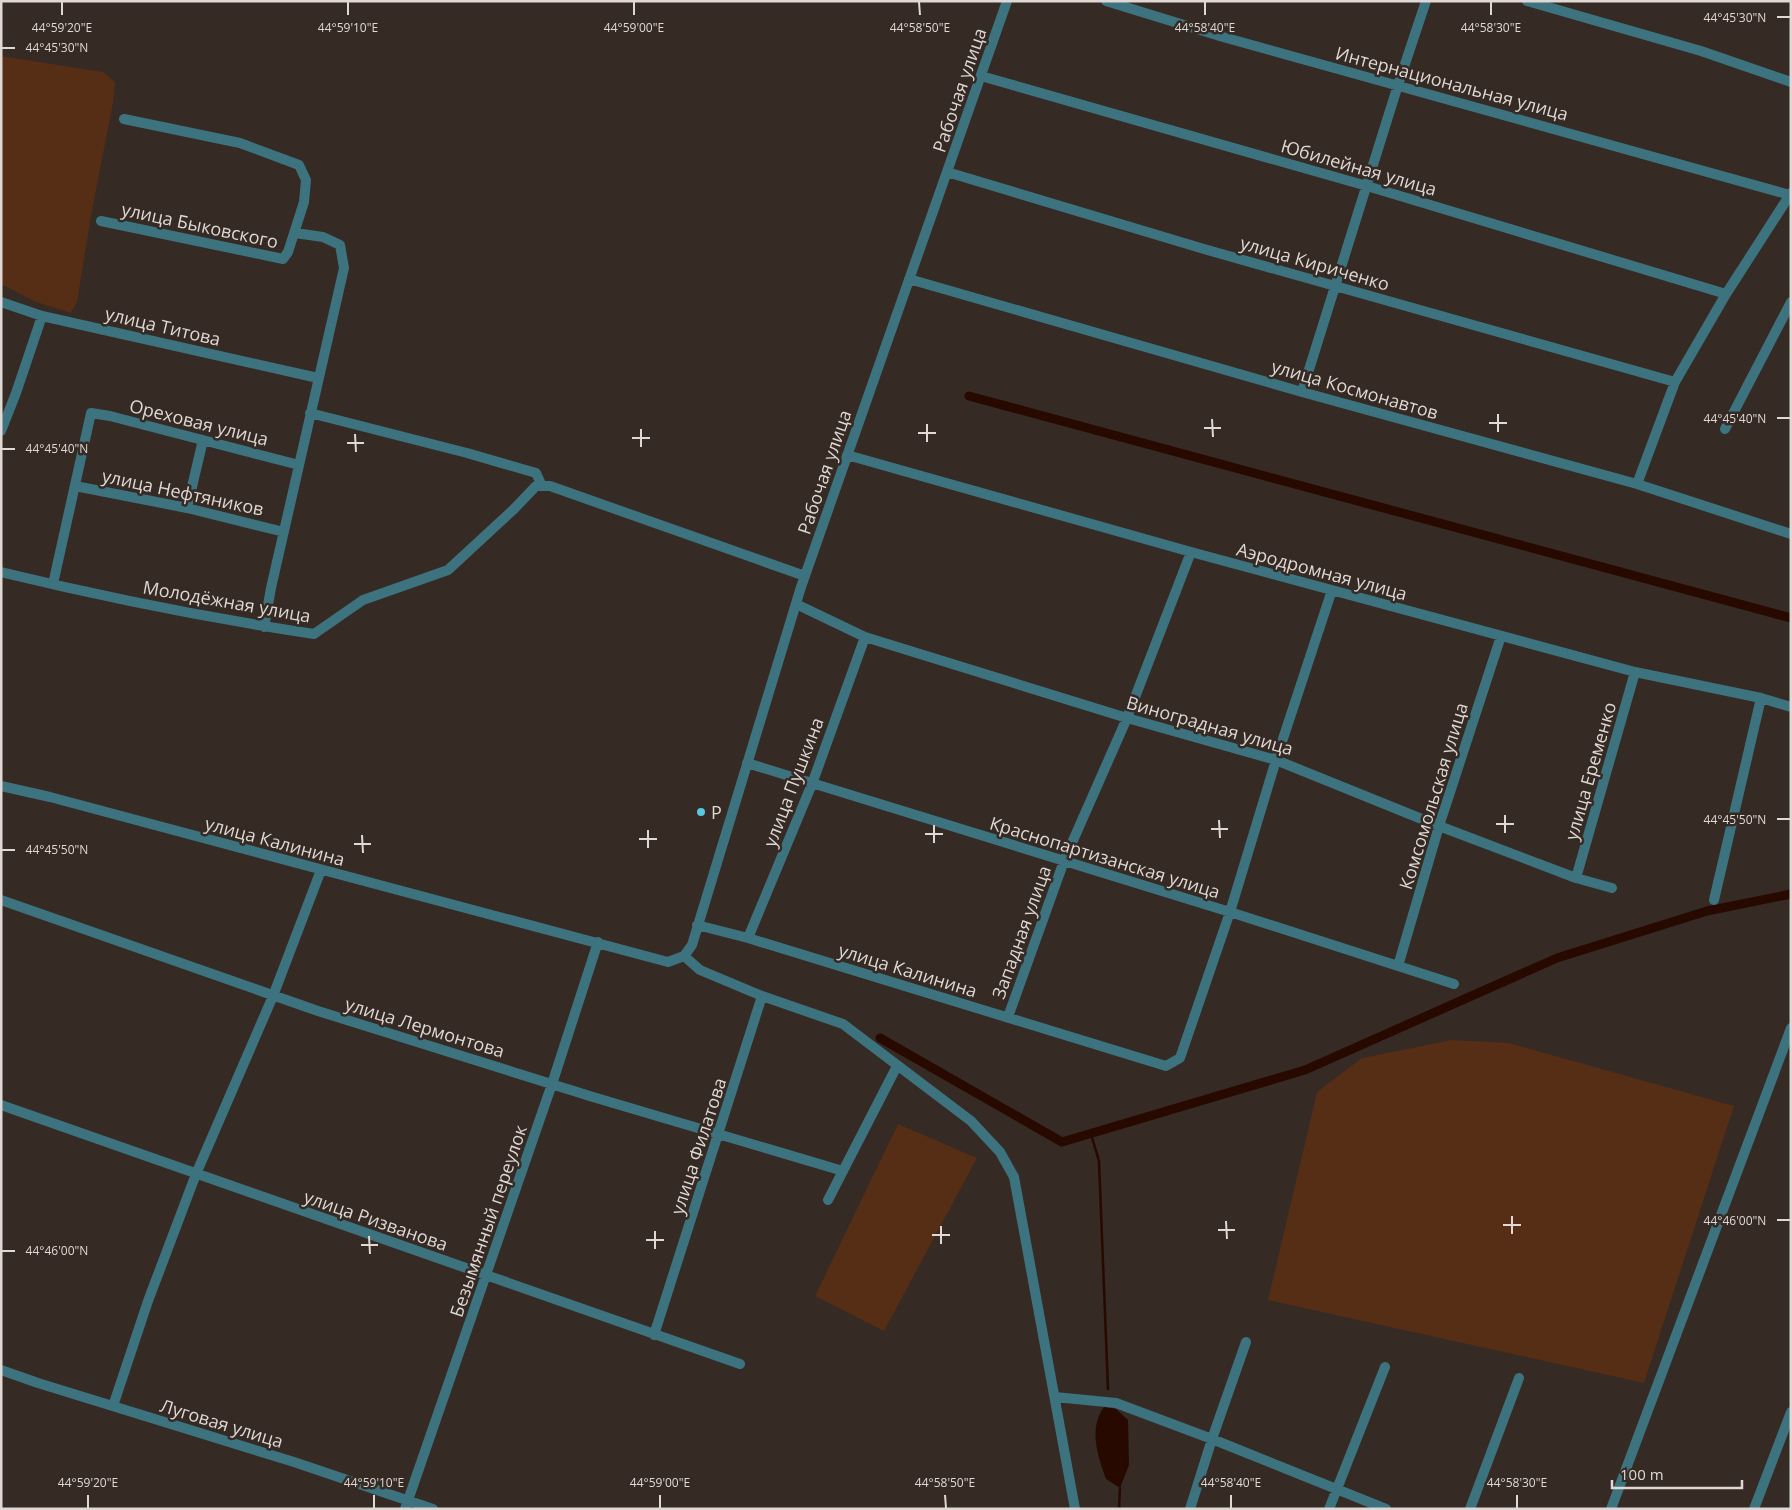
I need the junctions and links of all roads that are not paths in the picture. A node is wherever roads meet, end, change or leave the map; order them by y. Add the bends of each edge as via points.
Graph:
1 (1007, 1) edge
2 (1106, 1) edge
3 (1426, 1) edge
4 (1527, 1) edge
5 (981, 76) junction
6 (1791, 82) edge
7 (1398, 85) junction
8 (124, 118) dead end
9 (947, 172) junction
10 (1368, 186) junction
11 (1790, 194) edge
12 (101, 221) dead end
13 (295, 233) junction
14 (909, 279) junction
15 (1336, 286) junction
16 (1726, 294) junction
17 (1, 302) edge
18 (1791, 302) edge
19 (42, 316) junction
20 (318, 378) junction
21 (1675, 382) junction
22 (1302, 392) junction
23 (310, 413) junction
24 (1725, 429) dead end
25 (1, 431) edge
26 (203, 440) junction
27 (847, 455) junction
28 (299, 465) junction
29 (1637, 484) junction
30 (75, 486) junction
31 (546, 486) junction
32 (187, 508) junction
33 (284, 532) junction
34 (1791, 534) edge
35 (1191, 552) junction
36 (1, 572) edge
37 (805, 576) junction
38 (53, 584) junction
39 (1332, 590) junction
40 (796, 604) junction
41 (264, 626) junction
42 (1501, 636) junction
43 (865, 637) junction
44 (1635, 672) junction
45 (1760, 698) junction
46 (1791, 707) edge
47 (1127, 718) junction
48 (1276, 760) junction
49 (747, 763) junction
50 (812, 784) junction
51 (1, 786) edge
52 (1439, 826) junction
53 (1064, 861) junction
54 (321, 870) junction
55 (1576, 878) junction
56 (1612, 888) dead end
57 (1, 900) edge
58 (1714, 900) dead end
59 (1230, 912) junction
60 (697, 925) junction
61 (748, 938) junction
62 (598, 942) junction
63 (684, 956) junction
64 (1398, 966) junction
65 (1454, 984) dead end
66 (273, 996) junction
67 (762, 996) junction
68 (1008, 1017) junction
69 (1791, 1028) edge
70 (897, 1066) junction
71 (552, 1084) junction
72 (1, 1105) edge
73 (719, 1134) junction
74 (843, 1171) junction
75 (196, 1174) junction
76 (828, 1200) dead end
77 (485, 1276) junction
78 (654, 1335) junction
79 (1246, 1342) dead end
80 (740, 1364) dead end
81 (1385, 1367) dead end
82 (1, 1370) edge
83 (1519, 1378) dead end
84 (1055, 1397) junction
85 (113, 1406) junction
86 (1791, 1412) edge
87 (1212, 1439) junction
88 (1336, 1490) junction
89 (406, 1505) edge
90 (434, 1509) edge
91 (1075, 1509) edge
92 (1190, 1509) edge
93 (1330, 1509) edge
94 (1386, 1509) edge
95 (1470, 1509) edge
96 (1611, 1509) edge
97 (1754, 1509) edge

1 - 5 street, Рабочая улица
2 - 7 street, Интернациональная улица via 1223,38
3 - 7 street
4 - 6 street
5 - 9 street, Рабочая улица
5 - 10 street, Юбилейная улица
7 - 10 street
7 - 11 street, Интернациональная улица
8 - 13 street via 240,143 299,165 306,180 304,202
9 - 14 street, Рабочая улица
9 - 15 street, улица Кириченко
10 - 15 street
10 - 16 street, Юбилейная улица
11 - 16 street
12 - 13 street, улица Быковского via 283,260
13 - 20 street, улица Быковского via 323,237 340,245 344,268
14 - 22 street, улица Космонавтов
14 - 27 street, Рабочая улица
15 - 21 street, улица Кириченко
15 - 22 street
16 - 21 street
17 - 19 street, улица Титова
18 - 24 street
19 - 20 street, улица Титова
19 - 25 street
20 - 23 street
21 - 29 street
22 - 29 street, улица Космонавтов
23 - 28 street
23 - 31 street via 536,474
26 - 28 street, Ореховая улица
26 - 30 street, Ореховая улица via 91,413
26 - 32 street
27 - 35 street, Аэродромная улица
27 - 37 street, Рабочая улица
28 - 33 street
29 - 34 street, улица Космонавтов
30 - 32 street, улица Нефтяников
30 - 38 street
31 - 37 street
31 - 41 street, Молодёжная улица via 536,486 448,570 363,600 314,634
32 - 33 street, улица Нефтяников
33 - 41 street
35 - 39 street, Аэродромная улица
35 - 47 street, Западная улица
36 - 38 street, Молодёжная улица
37 - 40 street, Рабочая улица
38 - 41 street, Молодёжная улица
39 - 42 street, Аэродромная улица
39 - 48 street
40 - 43 street, Виноградная улица
40 - 49 street, Рабочая улица
42 - 44 street, Аэродромная улица
42 - 52 street, Комсомольская улица
43 - 47 street, Виноградная улица
43 - 50 street, улица Пушкина
44 - 45 street, Аэродромная улица
44 - 55 street, улица Еременко
45 - 46 street, Аэродромная улица
45 - 58 street
47 - 48 street, Виноградная улица
47 - 53 street, Западная улица
48 - 52 street, Виноградная улица
48 - 59 street
49 - 50 street, Краснопартизанская улица
49 - 60 street, Рабочая улица
50 - 53 street, Краснопартизанская улица
50 - 61 street, улица Пушкина
51 - 54 street, улица Калинина
52 - 55 street, Виноградная улица
52 - 64 street, Комсомольская улица
53 - 59 street, Краснопартизанская улица
53 - 68 street, Западная улица
54 - 62 street, улица Калинина
54 - 66 street
55 - 56 street, Виноградная улица
57 - 66 street, улица Лермонтова
59 - 64 street, Краснопартизанская улица
59 - 68 street, улица Калинина via 1180,1058 1166,1066
60 - 61 street, улица Калинина
60 - 63 street, Рабочая улица via 692,945
61 - 68 street, улица Калинина
62 - 63 street, улица Калинина via 668,962
62 - 71 street, Безымянный переулок
63 - 67 street via 700,970
64 - 65 street, Краснопартизанская улица
66 - 71 street, улица Лермонтова
66 - 75 street
67 - 70 street via 844,1024
67 - 73 street, улица Филатова
69 - 96 street
70 - 74 street
70 - 84 street via 971,1121 1000,1152 1014,1176
71 - 73 street, улица Лермонтова
71 - 77 street, Безымянный переулок
72 - 75 street, улица Ризванова
73 - 74 street, улица Лермонтова
73 - 78 street, улица Филатова
74 - 76 street
75 - 77 street, улица Ризванова
75 - 85 street via 148,1300
77 - 78 street, улица Ризванова
77 - 89 street, Безымянный переулок
78 - 80 street, улица Ризванова
79 - 87 street
81 - 88 street
82 - 85 street, Луговая улица
83 - 95 street
84 - 87 street via 1116,1403
84 - 91 street
85 - 89 street, Луговая улица via 294,1462
86 - 97 street
87 - 88 street
87 - 92 street
88 - 93 street
88 - 94 street
89 - 90 street, Луговая улица

